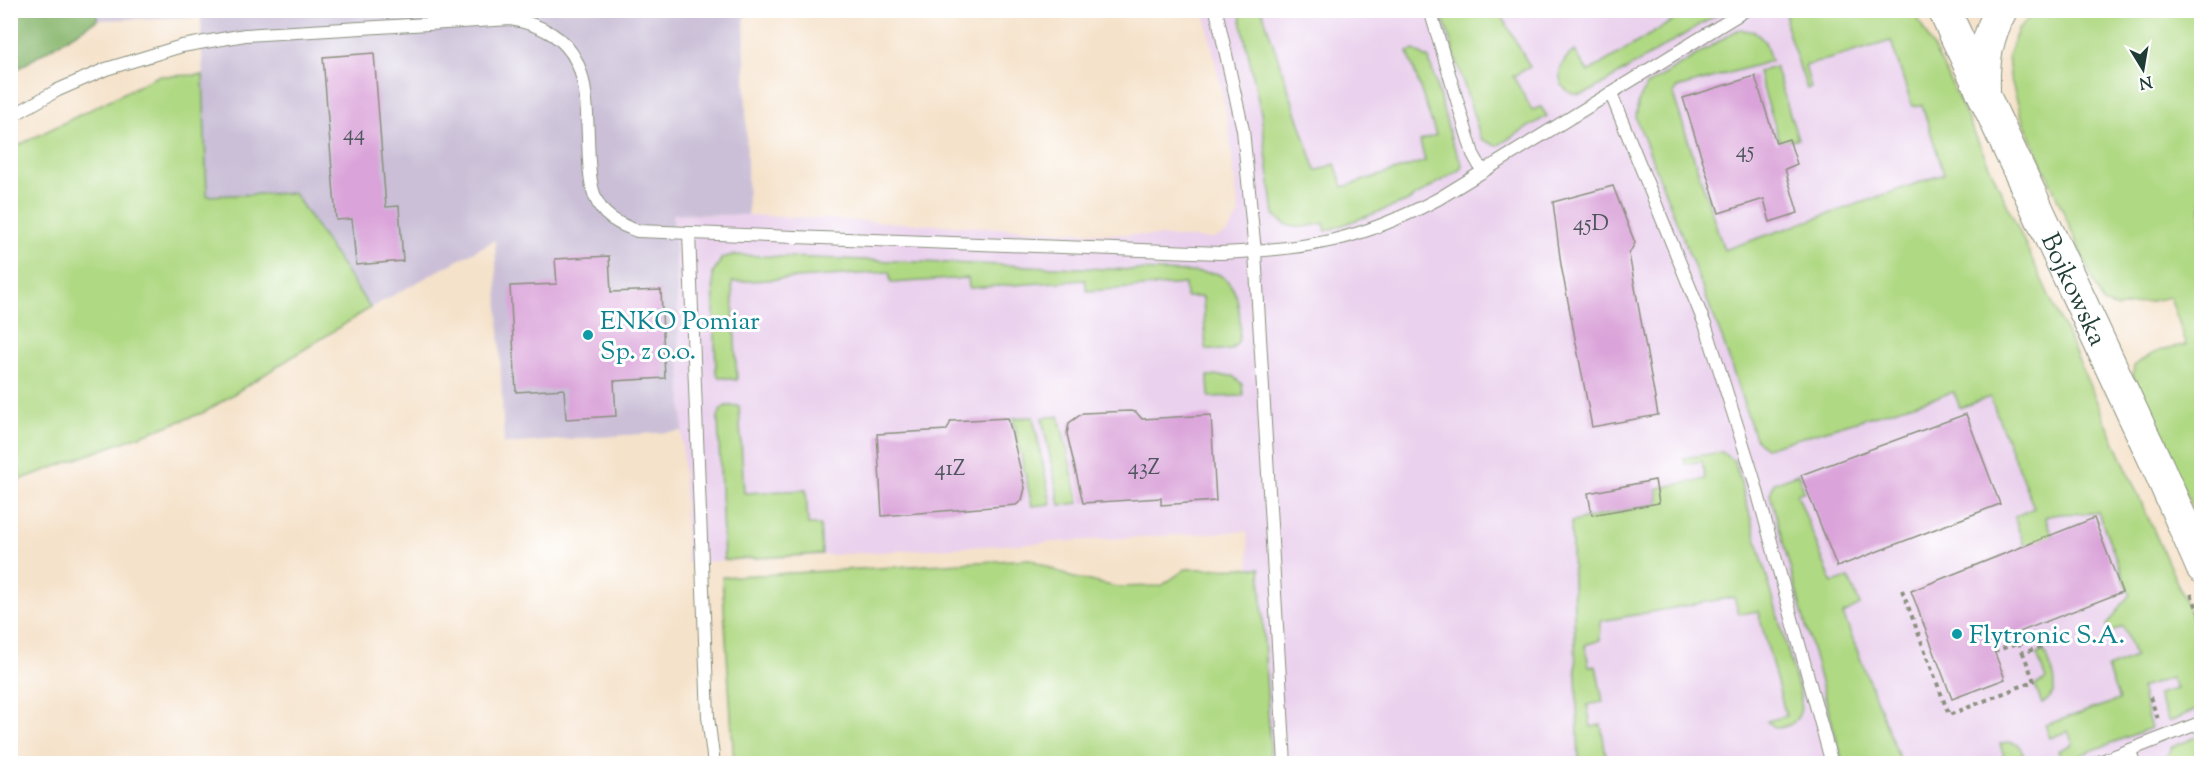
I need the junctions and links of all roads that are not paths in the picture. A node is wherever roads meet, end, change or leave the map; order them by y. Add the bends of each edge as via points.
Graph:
1 (1216, 10) edge
2 (1430, 10) edge
3 (1746, 10) edge
4 (1944, 10) edge
5 (2001, 10) edge
6 (1984, 93) junction
7 (1611, 94) junction
8 (10, 117) edge
9 (1483, 172) junction
10 (689, 232) junction
11 (1256, 252) junction
12 (2202, 567) edge
13 (2202, 722) edge
14 (2129, 750) junction
15 (714, 764) edge
16 (1285, 764) edge
17 (1832, 764) edge
18 (2094, 764) edge
19 (2135, 764) edge

1 - 11 lane via 1243,130
2 - 9 lane via 1470,146
3 - 7 lane
4 - 6 street, Bojkowska
5 - 6 street via 1987,40
6 - 12 street, Bojkowska
7 - 9 lane
7 - 17 lane via 1706,327 1753,476
8 - 10 lane via 106,69 182,46 245,35 511,19 537,24 557,34 572,52 585,93 590,177 594,195 604,211 617,223 637,231
9 - 11 lane via 1398,220 1358,235 1325,244
10 - 11 lane via 1220,254
10 - 15 lane via 708,717
11 - 16 lane
13 - 14 lane
14 - 18 lane
14 - 19 lane

